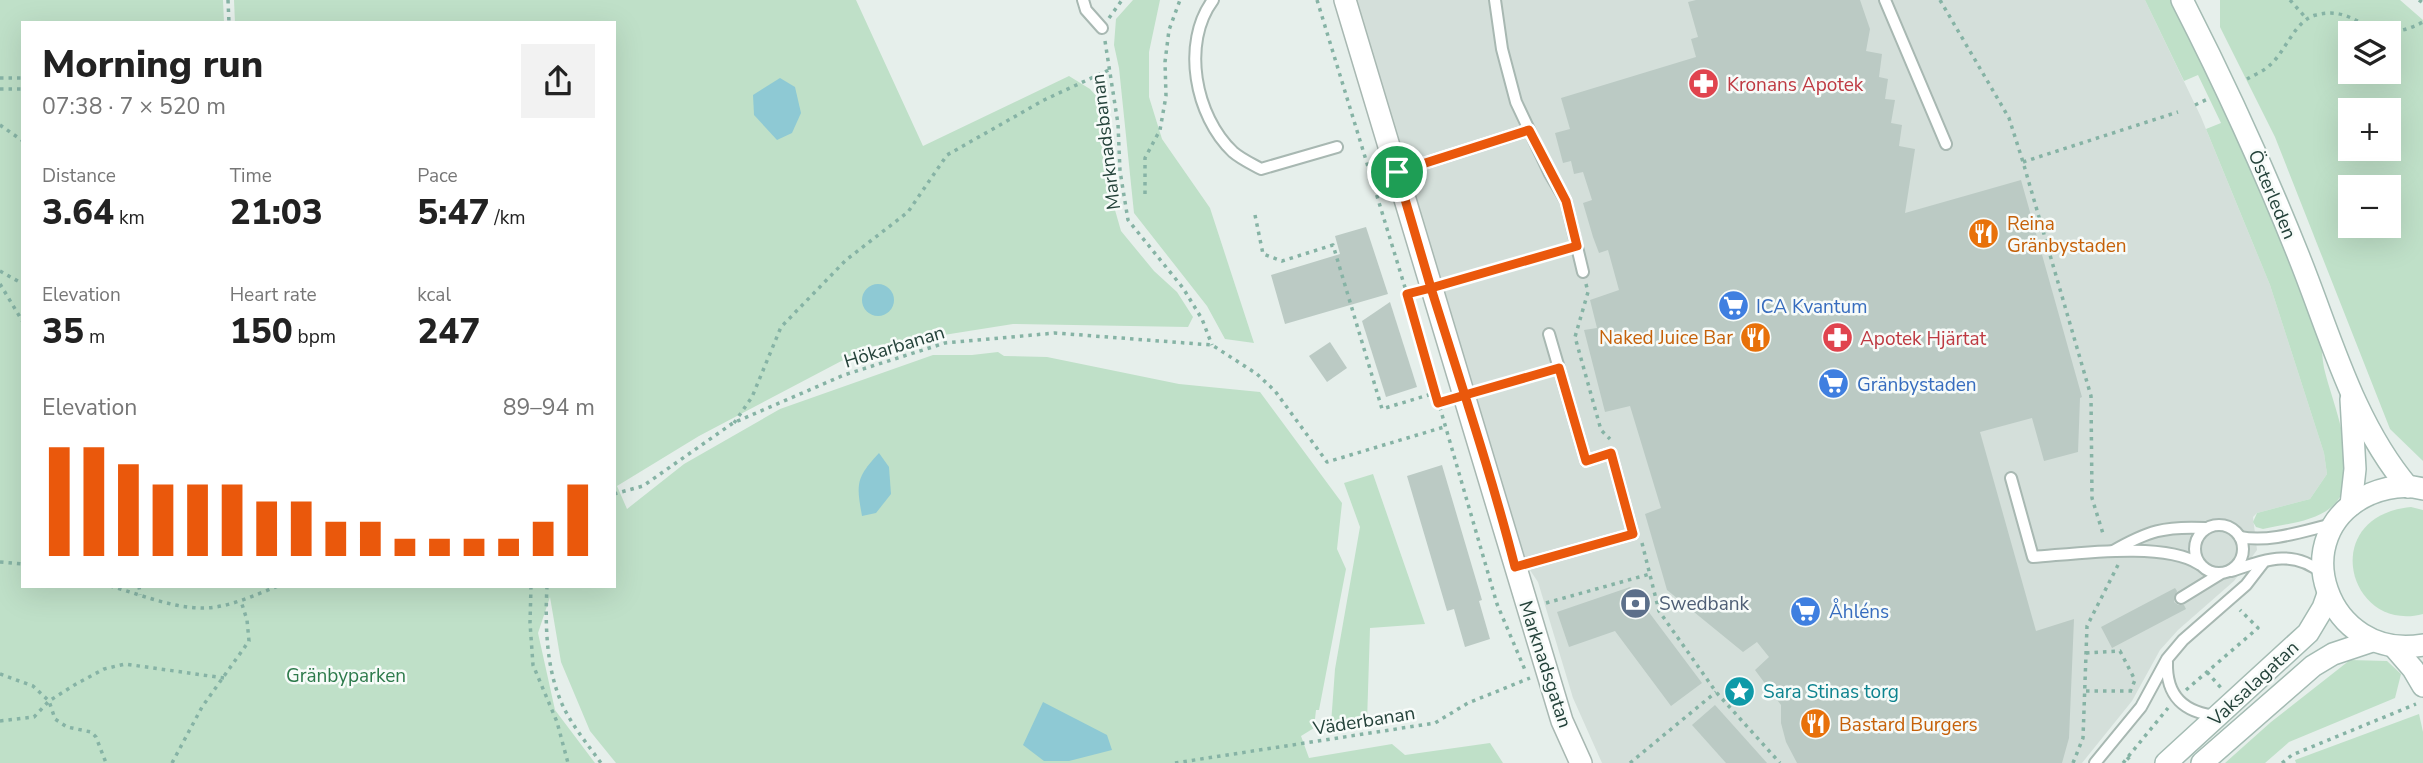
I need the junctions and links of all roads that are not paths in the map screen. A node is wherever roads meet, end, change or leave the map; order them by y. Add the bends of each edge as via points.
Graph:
1 (1083, 0) edge
2 (1213, 0) edge
3 (1345, 0) edge
4 (1495, 0) edge
5 (1885, 0) edge
6 (2182, 0) edge
7 (1102, 28) road end
8 (1529, 130) junction
9 (1946, 144) dead end
10 (1338, 147) dead end
11 (1397, 172) junction
12 (1583, 272) road end
13 (1549, 334) dead end
14 (2351, 393) junction
15 (2011, 478) dead end
16 (2415, 488) edge
17 (2351, 505) junction
18 (2336, 523) junction
19 (2205, 528) junction
20 (2240, 537) junction
21 (2114, 557) junction
22 (2263, 563) junction
23 (1515, 567) junction
24 (2202, 567) junction
25 (2225, 572) junction
26 (2325, 584) junction
27 (2372, 641) junction
28 (2423, 645) edge
29 (2394, 647) junction
30 (2167, 659) junction
31 (2419, 695) edge
32 (2220, 716) junction
33 (1581, 763) edge
34 (2095, 763) edge
35 (2166, 763) edge
36 (2202, 763) edge

1 - 7 lane
2 - 10 lane via 1199,32 1199,91 1210,121 1233,152 1261,169
3 - 11 main road, Marknadsgatan
4 - 8 lane via 1502,50
5 - 9 lane
6 - 14 main road, Österleden via 2265,173
8 - 11 lane
8 - 12 lane via 1566,201
11 - 23 main road, Marknadsgatan
13 - 23 lane via 1586,461 1611,453 1633,534
14 - 16 main road, Österleden via 2388,461
14 - 17 main road, Österleden via 2355,469
15 - 21 lane via 2033,557
16 - 17 main road via 2378,491
17 - 18 main road
18 - 20 lane via 2268,538
18 - 26 main road, Vaksalagatan via 2326,542
19 - 20 lane via 2228,526
19 - 21 lane via 2145,533
19 - 24 lane via 2194,549
20 - 25 lane via 2243,552 2236,567
21 - 24 lane via 2174,554 2189,557
22 - 25 lane
22 - 26 lane via 2291,557 2308,563
22 - 30 lane via 2246,586
23 - 33 main road, Marknadsgatan via 1538,675
24 - 25 lane
24 - 25 lane via 2202,577 2181,598
26 - 27 main road via 2345,622
26 - 32 main road, Vaksalagatan via 2323,608 2308,632
27 - 29 main road
27 - 36 main road, Vaksalagatan via 2313,666
28 - 29 main road
29 - 31 main road via 2413,668
30 - 32 lane via 2166,677 2177,699 2204,714
30 - 34 lane via 2141,707
32 - 35 main road, Vaksalagatan

